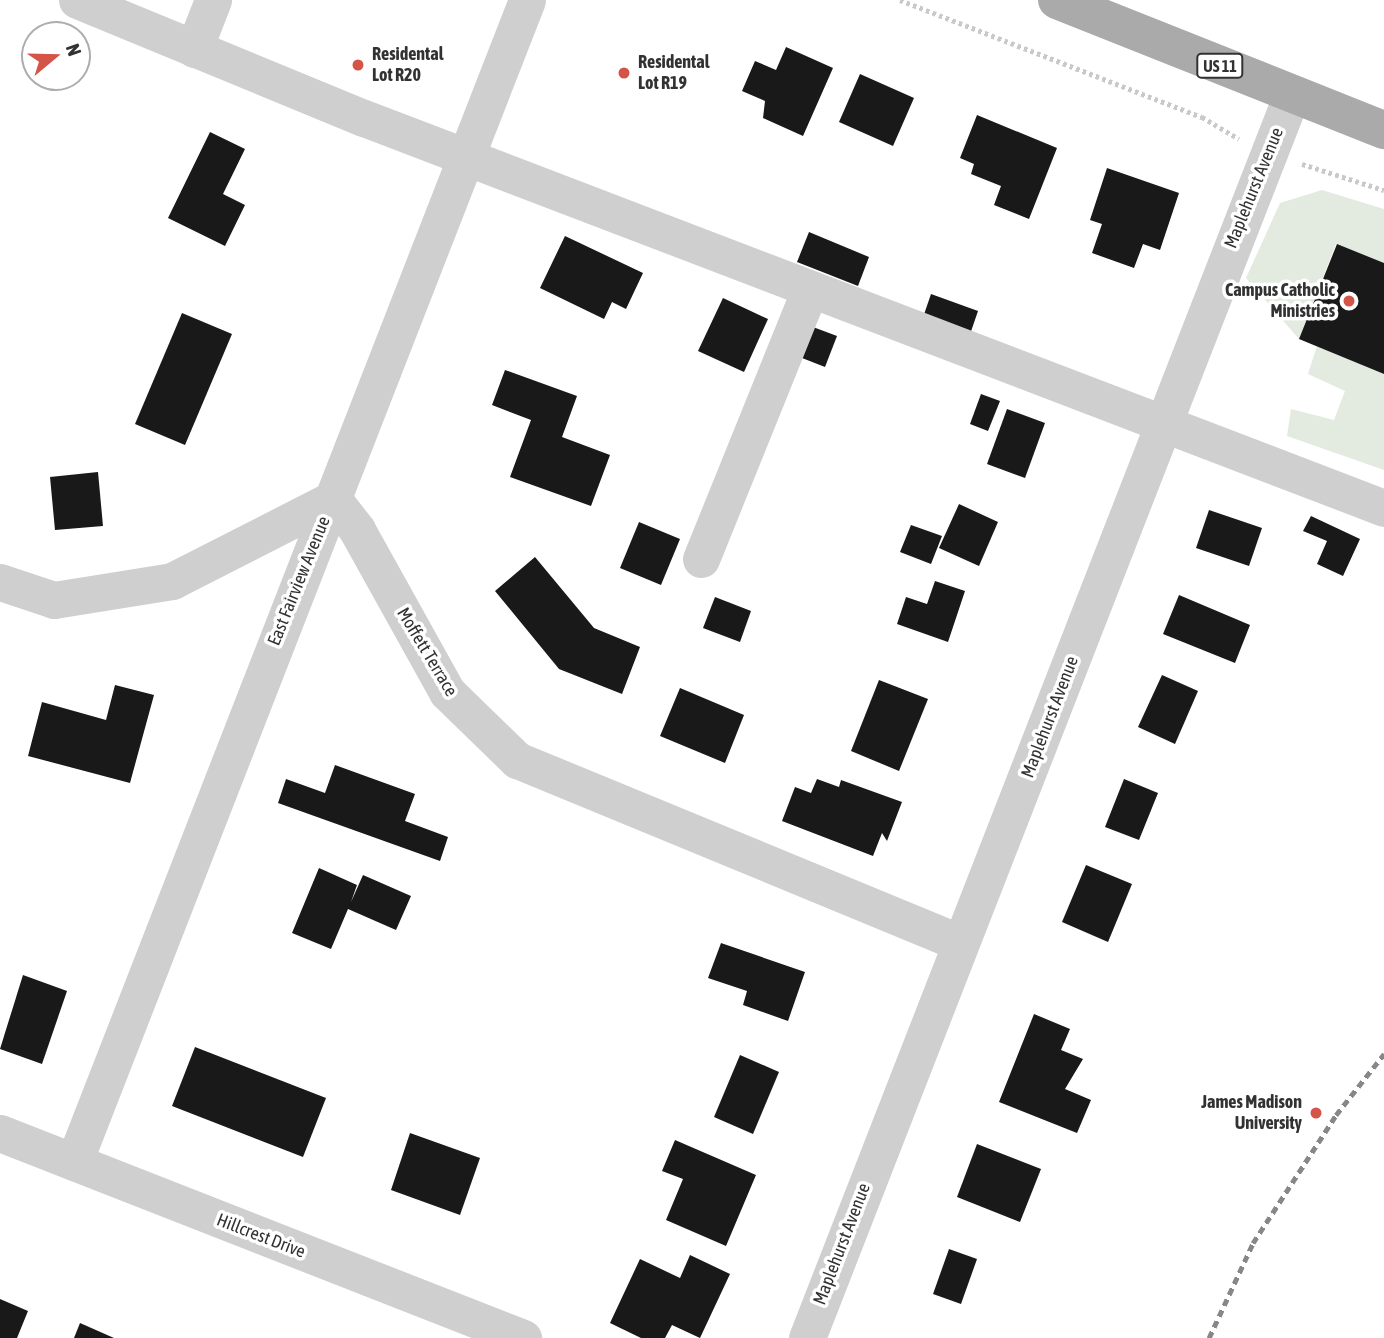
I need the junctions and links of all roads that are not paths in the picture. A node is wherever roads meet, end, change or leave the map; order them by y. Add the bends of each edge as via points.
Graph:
1 (213, 0) edge
2 (527, 0) edge
3 (1057, 0) edge
4 (97, 4) edge
5 (194, 49) junction
6 (1292, 94) junction
7 (1384, 130) edge
8 (464, 156) junction
9 (810, 289) junction
10 (1161, 427) junction
11 (333, 499) junction
12 (1384, 508) edge
13 (701, 559) dead end
14 (0, 582) edge
15 (960, 943) junction
16 (0, 1133) edge
17 (74, 1162) junction
18 (523, 1338) edge
19 (807, 1338) edge

1 - 5 street
2 - 8 street, East Fairview Avenue
3 - 6 main road, US 11
4 - 5 street
5 - 8 street
6 - 7 main road, US 11
6 - 10 street, Maplehurst Avenue
8 - 9 street
8 - 11 street, East Fairview Avenue
9 - 10 street
9 - 13 street
10 - 12 street
10 - 15 street, Maplehurst Avenue
11 - 14 street via 172,580 54,600
11 - 15 street, Moffett Terrace via 357,530 447,692 516,760
11 - 17 street, East Fairview Avenue
15 - 19 street, Maplehurst Avenue
16 - 17 street, Hillcrest Drive
17 - 18 street, Hillcrest Drive

